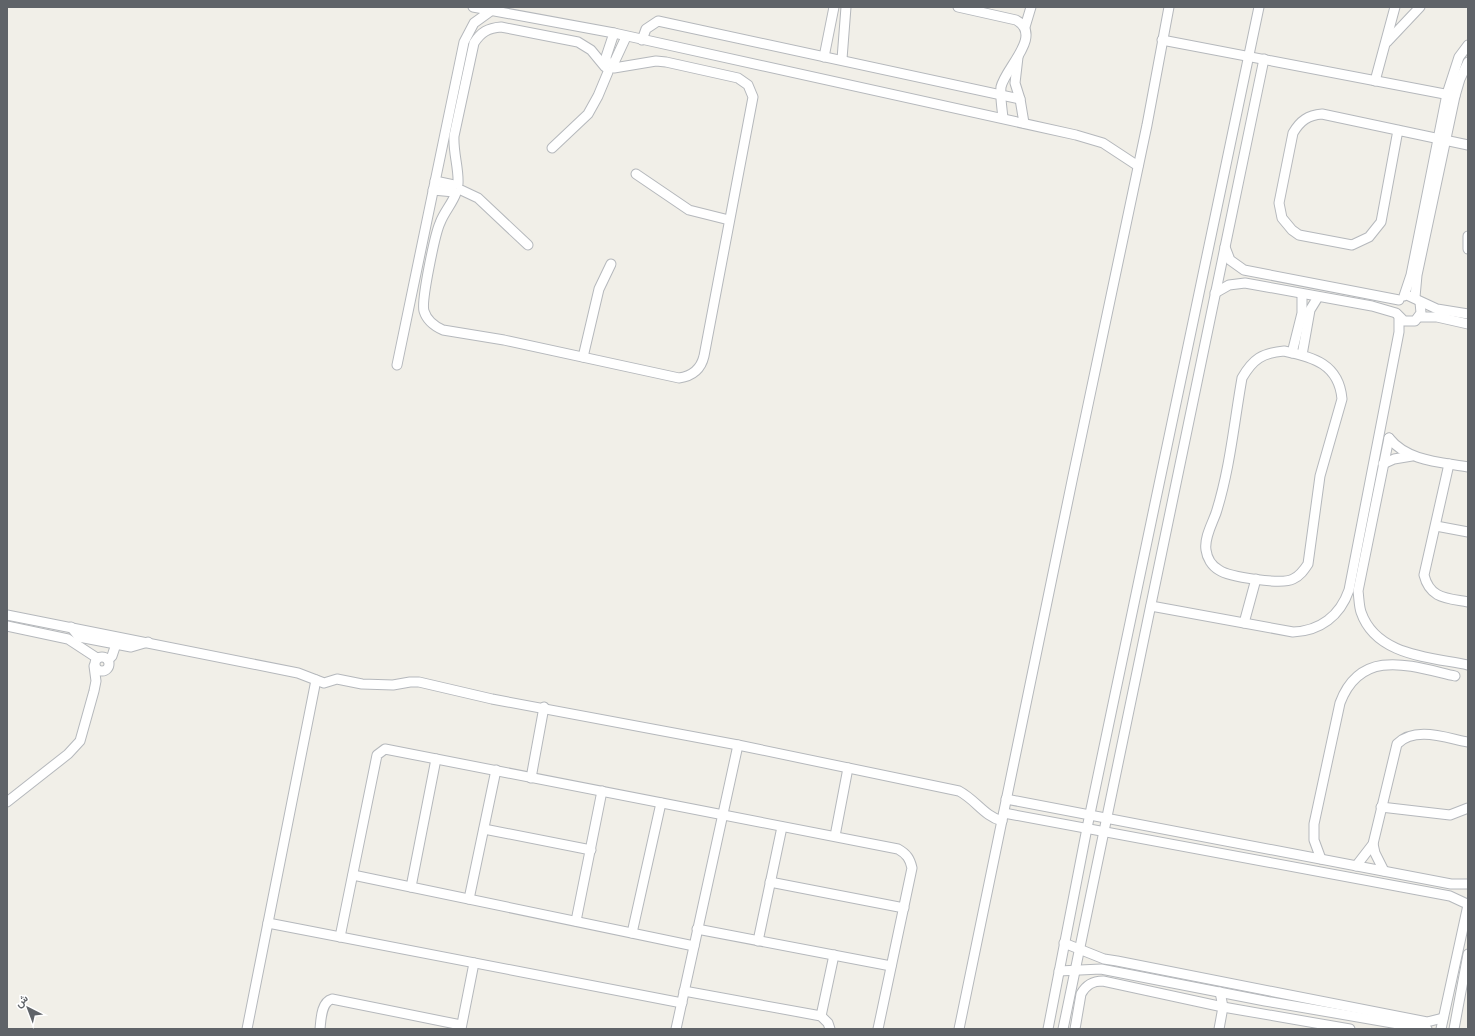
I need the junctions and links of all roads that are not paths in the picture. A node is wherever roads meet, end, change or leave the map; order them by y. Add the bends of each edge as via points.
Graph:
1 (473, 7) edge
2 (834, 7) edge
3 (846, 7) edge
4 (958, 7) edge
5 (1031, 7) edge
6 (1169, 7) edge
7 (1259, 7) edge
8 (1395, 7) edge
9 (1420, 7) edge
10 (492, 10) junction
11 (1024, 27) junction
12 (614, 34) junction
13 (626, 37) junction
14 (642, 40) junction
15 (1162, 40) junction
16 (1385, 44) junction
17 (1468, 45) edge
18 (1249, 56) junction
19 (824, 57) junction
20 (1018, 57) junction
21 (1264, 59) junction
22 (842, 60) junction
23 (1468, 62) edge
24 (610, 67) junction
25 (1376, 81) junction
26 (1001, 94) junction
27 (1451, 95) junction
28 (1020, 99) junction
29 (1003, 118) junction
30 (1024, 123) junction
31 (1398, 130) junction
32 (1442, 140) junction
33 (1468, 145) edge
34 (552, 148) dead end
35 (1138, 166) junction
36 (636, 174) dead end
37 (435, 181) junction
38 (457, 189) junction
39 (433, 190) junction
40 (729, 220) junction
41 (1468, 236) edge
42 (528, 245) dead end
43 (1225, 247) junction
44 (1468, 250) edge
45 (611, 264) dead end
46 (1415, 268) junction
47 (1215, 293) junction
48 (1302, 294) junction
49 (1318, 297) junction
50 (1402, 298) junction
51 (1417, 299) junction
52 (1468, 314) edge
53 (1398, 316) junction
54 (1419, 318) junction
55 (1468, 324) edge
56 (1292, 353) junction
57 (1302, 355) junction
58 (583, 357) junction
59 (397, 365) dead end
60 (1413, 456) junction
61 (1383, 464) junction
62 (1449, 464) junction
63 (1468, 467) edge
64 (1436, 526) junction
65 (1468, 532) edge
66 (1256, 578) junction
67 (1468, 602) edge
68 (1151, 606) junction
69 (7, 615) edge
70 (1244, 623) junction
71 (7, 626) edge
72 (72, 627) junction
73 (95, 640) junction
74 (148, 642) junction
75 (116, 644) junction
76 (100, 660) junction
77 (1468, 665) edge
78 (1455, 676) dead end
79 (316, 680) junction
80 (544, 707) junction
81 (1468, 742) edge
82 (738, 745) junction
83 (436, 759) junction
84 (848, 768) junction
85 (496, 770) junction
86 (531, 778) junction
87 (602, 791) junction
88 (1006, 799) junction
89 (7, 802) edge
90 (661, 803) junction
91 (1381, 807) junction
92 (1468, 808) edge
93 (1090, 814) junction
94 (722, 815) junction
95 (1003, 817) junction
96 (1105, 817) junction
97 (782, 826) junction
98 (1086, 828) junction
99 (484, 829) junction
100 (1102, 831) junction
101 (835, 836) junction
102 (1207, 837) junction
103 (1373, 844) junction
104 (591, 850) junction
105 (1205, 851) junction
106 (1321, 859) junction
107 (1356, 866) junction
108 (1384, 871) junction
109 (353, 875) junction
110 (770, 882) junction
111 (1468, 884) edge
112 (411, 887) junction
113 (470, 899) junction
114 (1467, 904) edge
115 (904, 908) junction
116 (576, 921) junction
117 (268, 923) junction
118 (698, 929) junction
119 (632, 933) junction
120 (340, 937) junction
121 (758, 941) junction
122 (1064, 942) junction
123 (694, 946) junction
124 (1079, 948) junction
125 (1468, 954) edge
126 (834, 955) junction
127 (474, 963) junction
128 (891, 966) junction
129 (1074, 970) junction
130 (1059, 972) junction
131 (684, 991) junction
132 (1267, 991) junction
133 (1220, 992) junction
134 (1238, 996) junction
135 (1265, 1001) junction
136 (682, 1003) junction
137 (1223, 1007) junction
138 (821, 1016) junction
139 (1444, 1018) junction
140 (1301, 1020) junction
141 (1427, 1026) edge
142 (461, 1027) edge
143 (247, 1029) edge
144 (320, 1029) edge
145 (676, 1029) edge
146 (830, 1029) edge
147 (878, 1029) edge
148 (959, 1029) edge
149 (1048, 1029) edge
150 (1063, 1029) edge
151 (1074, 1029) edge
152 (1219, 1029) edge
153 (1299, 1029) edge
154 (1350, 1029) edge
155 (1441, 1029) edge
156 (1454, 1029) edge

1 - 10 street
2 - 19 street
3 - 22 street
4 - 11 street via 1016,20
5 - 11 street
6 - 15 street
7 - 18 street
8 - 16 street
9 - 16 street
10 - 12 street
10 - 37 street via 474,23 464,42
11 - 20 street via 1026,40
12 - 13 street
12 - 24 street via 606,57
13 - 14 street
13 - 24 street
14 - 19 street via 646,30 658,20
14 - 29 street
15 - 18 street
15 - 35 street
16 - 25 street
17 - 27 street via 1459,57
18 - 21 street
18 - 93 street
19 - 22 street
20 - 26 street via 1003,82
20 - 28 street via 1015,83
21 - 25 street
21 - 43 street
22 - 26 street
23 - 27 street
24 - 34 street via 588,114
24 - 38 street via 578,42 501,27 488,29 482,33 474,43 454,136
24 - 40 street via 666,62 738,78 748,85 753,103
25 - 27 street
26 - 28 street
26 - 29 street
27 - 32 street
28 - 30 street
29 - 30 street
30 - 35 street via 1096,141
31 - 31 street via 1322,114 1302,121 1294,133 1279,203 1286,225 1299,235 1352,245 1369,237 1381,222
31 - 32 street
32 - 33 street
32 - 46 street
35 - 88 street
36 - 40 street via 689,210
37 - 38 street
37 - 39 street
38 - 39 street
38 - 42 street via 478,198
38 - 58 street via 452,203 439,223 423,302 427,317 443,330
39 - 59 street
40 - 58 street via 704,356 693,374 679,378
41 - 44 street
43 - 47 street
43 - 50 street via 1230,260 1244,270
45 - 58 street via 599,289
46 - 50 street
46 - 51 street
47 - 48 street via 1224,287 1239,283
47 - 68 street
48 - 49 street
48 - 56 street via 1302,313
49 - 53 street via 1372,306
49 - 57 street via 1310,310
50 - 51 street
50 - 53 street via 1396,304
51 - 52 street via 1437,309
51 - 54 street via 1421,313
53 - 54 street via 1409,322
53 - 70 street via 1398,340 1349,590 1344,603 1326,623 1307,631 1293,632
54 - 55 street via 1436,318
56 - 57 street
56 - 66 street via 1270,352 1258,357 1248,366 1242,378 1222,490 1206,541 1208,558 1221,571
57 - 66 street via 1319,361 1328,368 1341,387 1342,398 1320,476 1308,564 1302,573 1283,582
60 - 61 street
60 - 61 street via 1395,446 1389,438
60 - 62 street
61 - 77 street via 1358,591 1361,612 1370,631 1386,645 1405,652
62 - 63 street
62 - 64 street
64 - 65 street
64 - 67 street via 1424,576 1427,586 1434,594
66 - 70 street
68 - 70 street
68 - 96 street
69 - 72 street
71 - 76 street via 68,639
72 - 73 street via 79,637
72 - 74 street
73 - 75 street
73 - 76 street
74 - 75 street via 131,647
74 - 79 street via 298,672
75 - 76 street via 112,656
76 - 89 street via 80,741 68,754
78 - 106 street via 1396,663 1382,664 1361,675 1344,692 1314,824 1314,840
79 - 80 street via 324,683 337,680 388,686 419,682 492,699
79 - 117 street
80 - 82 street
80 - 86 street
81 - 91 street via 1421,734 1401,739 1394,749
82 - 84 street
82 - 94 street
83 - 85 street
83 - 109 street via 385,749 379,752
83 - 112 street
84 - 95 street via 959,792 967,796 986,815
84 - 101 street
85 - 86 street
85 - 99 street
86 - 87 street
87 - 90 street
87 - 104 street
88 - 93 street
88 - 95 street
90 - 94 street
90 - 119 street
91 - 92 street via 1450,816
91 - 103 street
93 - 96 street
93 - 98 street
94 - 97 street
94 - 118 street
95 - 98 street
95 - 148 street
96 - 100 street
96 - 102 street
97 - 101 street
97 - 110 street
98 - 100 street
98 - 122 street
99 - 104 street
99 - 113 street
100 - 105 street
100 - 124 street
101 - 115 street via 898,849 906,854 912,868
102 - 105 street
102 - 106 street
103 - 107 street
103 - 108 street via 1378,862
104 - 116 street
105 - 114 street via 1450,896
106 - 107 street
107 - 108 street
108 - 111 street via 1451,884
109 - 112 street
109 - 120 street
110 - 115 street
110 - 121 street
111 - 114 street via 1463,892
112 - 113 street
113 - 116 street
114 - 139 street
115 - 128 street
116 - 119 street
117 - 120 street
117 - 143 street
118 - 121 street
118 - 123 street
119 - 123 street
120 - 127 street
121 - 126 street
122 - 124 street
122 - 130 street
123 - 131 street
124 - 129 street
124 - 132 street via 1117,961
125 - 156 street
126 - 128 street
126 - 138 street
127 - 136 street
127 - 142 street
128 - 147 street
129 - 130 street
129 - 133 street via 1101,969
129 - 150 street
130 - 149 street
131 - 136 street
131 - 138 street
132 - 135 street
132 - 141 street
133 - 134 street
133 - 137 street
134 - 135 street
134 - 137 street
135 - 141 street
136 - 145 street
137 - 140 street
137 - 151 street via 1097,981 1088,985 1081,994
137 - 152 street
138 - 146 street
139 - 141 street
139 - 155 street
140 - 153 street
140 - 154 street
142 - 144 street via 332,1000 327,1001 324,1006

